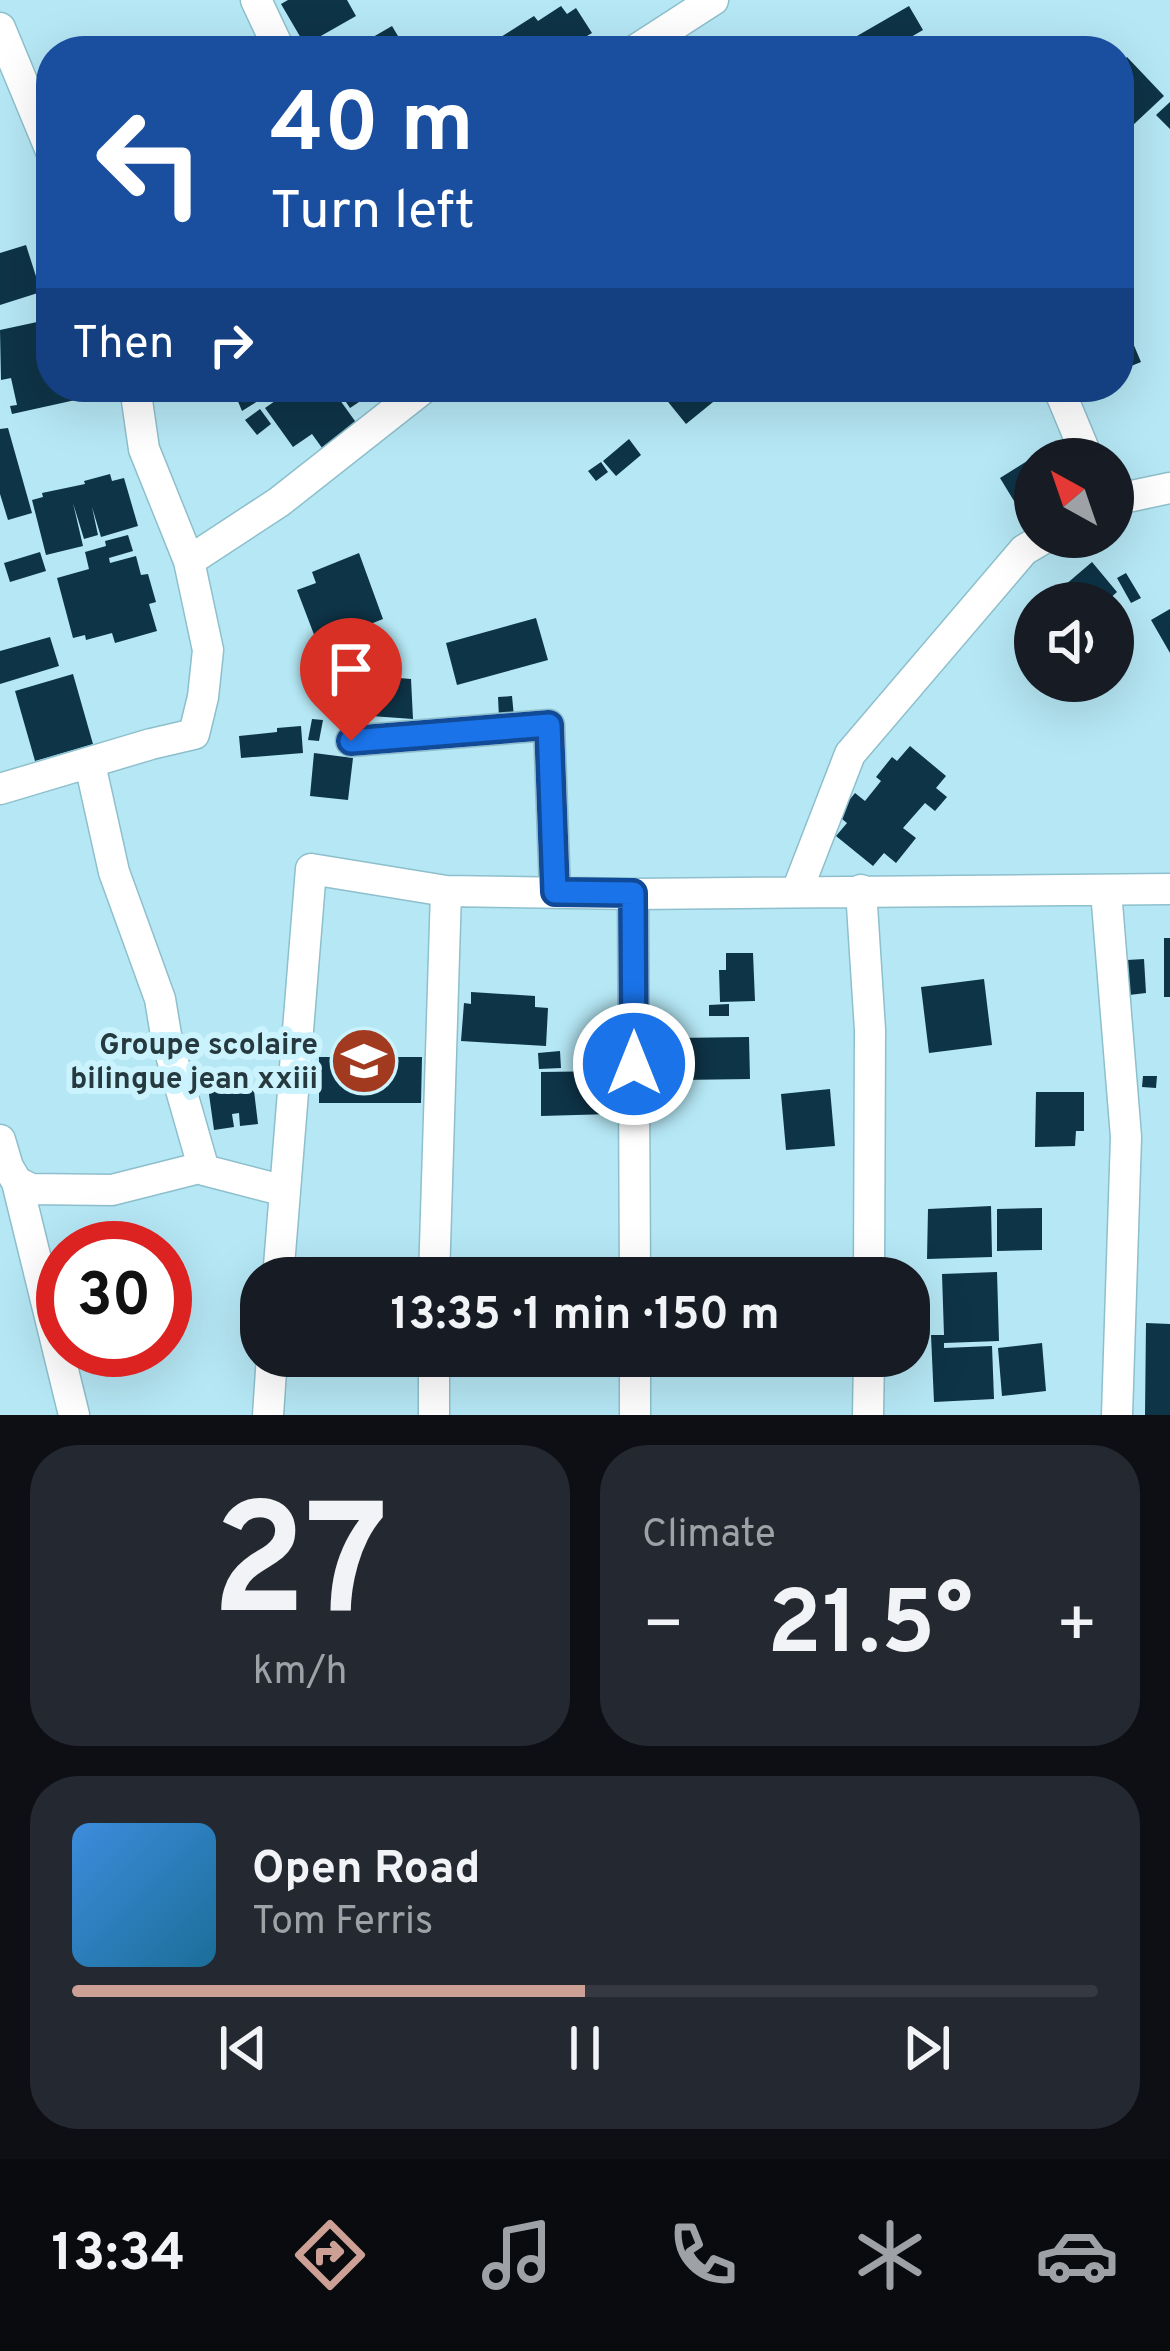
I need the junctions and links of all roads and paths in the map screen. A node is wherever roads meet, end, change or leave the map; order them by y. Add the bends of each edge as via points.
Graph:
1 (256, 0) edge
2 (713, 0) edge
3 (0, 28) edge
4 (273, 36) edge
5 (657, 36) edge
6 (36, 116) edge
7 (137, 402) edge
8 (406, 402) edge
9 (1064, 402) edge
10 (1079, 438) edge
11 (1170, 488) edge
12 (1134, 496) edge
13 (1017, 558) edge
14 (189, 561) junction
15 (351, 741) dead end
16 (90, 764) junction
17 (0, 789) edge
18 (1170, 889) edge
19 (861, 890) junction
20 (446, 891) junction
21 (797, 891) junction
22 (1106, 891) junction
23 (555, 892) junction
24 (633, 893) junction
25 (0, 1141) edge
26 (203, 1167) junction
27 (17, 1182) junction
28 (285, 1191) junction
29 (280, 1257) edge
30 (435, 1257) edge
31 (634, 1257) edge
32 (869, 1257) edge
33 (271, 1377) edge
34 (434, 1377) edge
35 (635, 1377) edge
36 (868, 1377) edge
37 (74, 1415) edge
38 (268, 1415) edge
39 (434, 1415) edge
40 (635, 1415) edge
41 (868, 1415) edge
42 (1117, 1415) edge

1 - 4 street
2 - 5 street
3 - 6 street
7 - 14 street via 144,449
8 - 14 street
9 - 10 street
11 - 12 street
13 - 21 street via 850,754
14 - 16 street via 208,650 194,734
15 - 23 street via 549,725
16 - 17 street
16 - 26 street via 114,872 160,999
18 - 22 street
19 - 21 street
19 - 22 street
19 - 32 street
20 - 23 street
20 - 28 street via 311,869
20 - 30 street
21 - 24 street
22 - 42 street via 1126,1137
23 - 24 street
24 - 31 street
25 - 27 street
26 - 27 street via 112,1190
26 - 28 street
27 - 37 street
28 - 29 street
33 - 38 street
34 - 39 street
35 - 40 street
36 - 41 street

